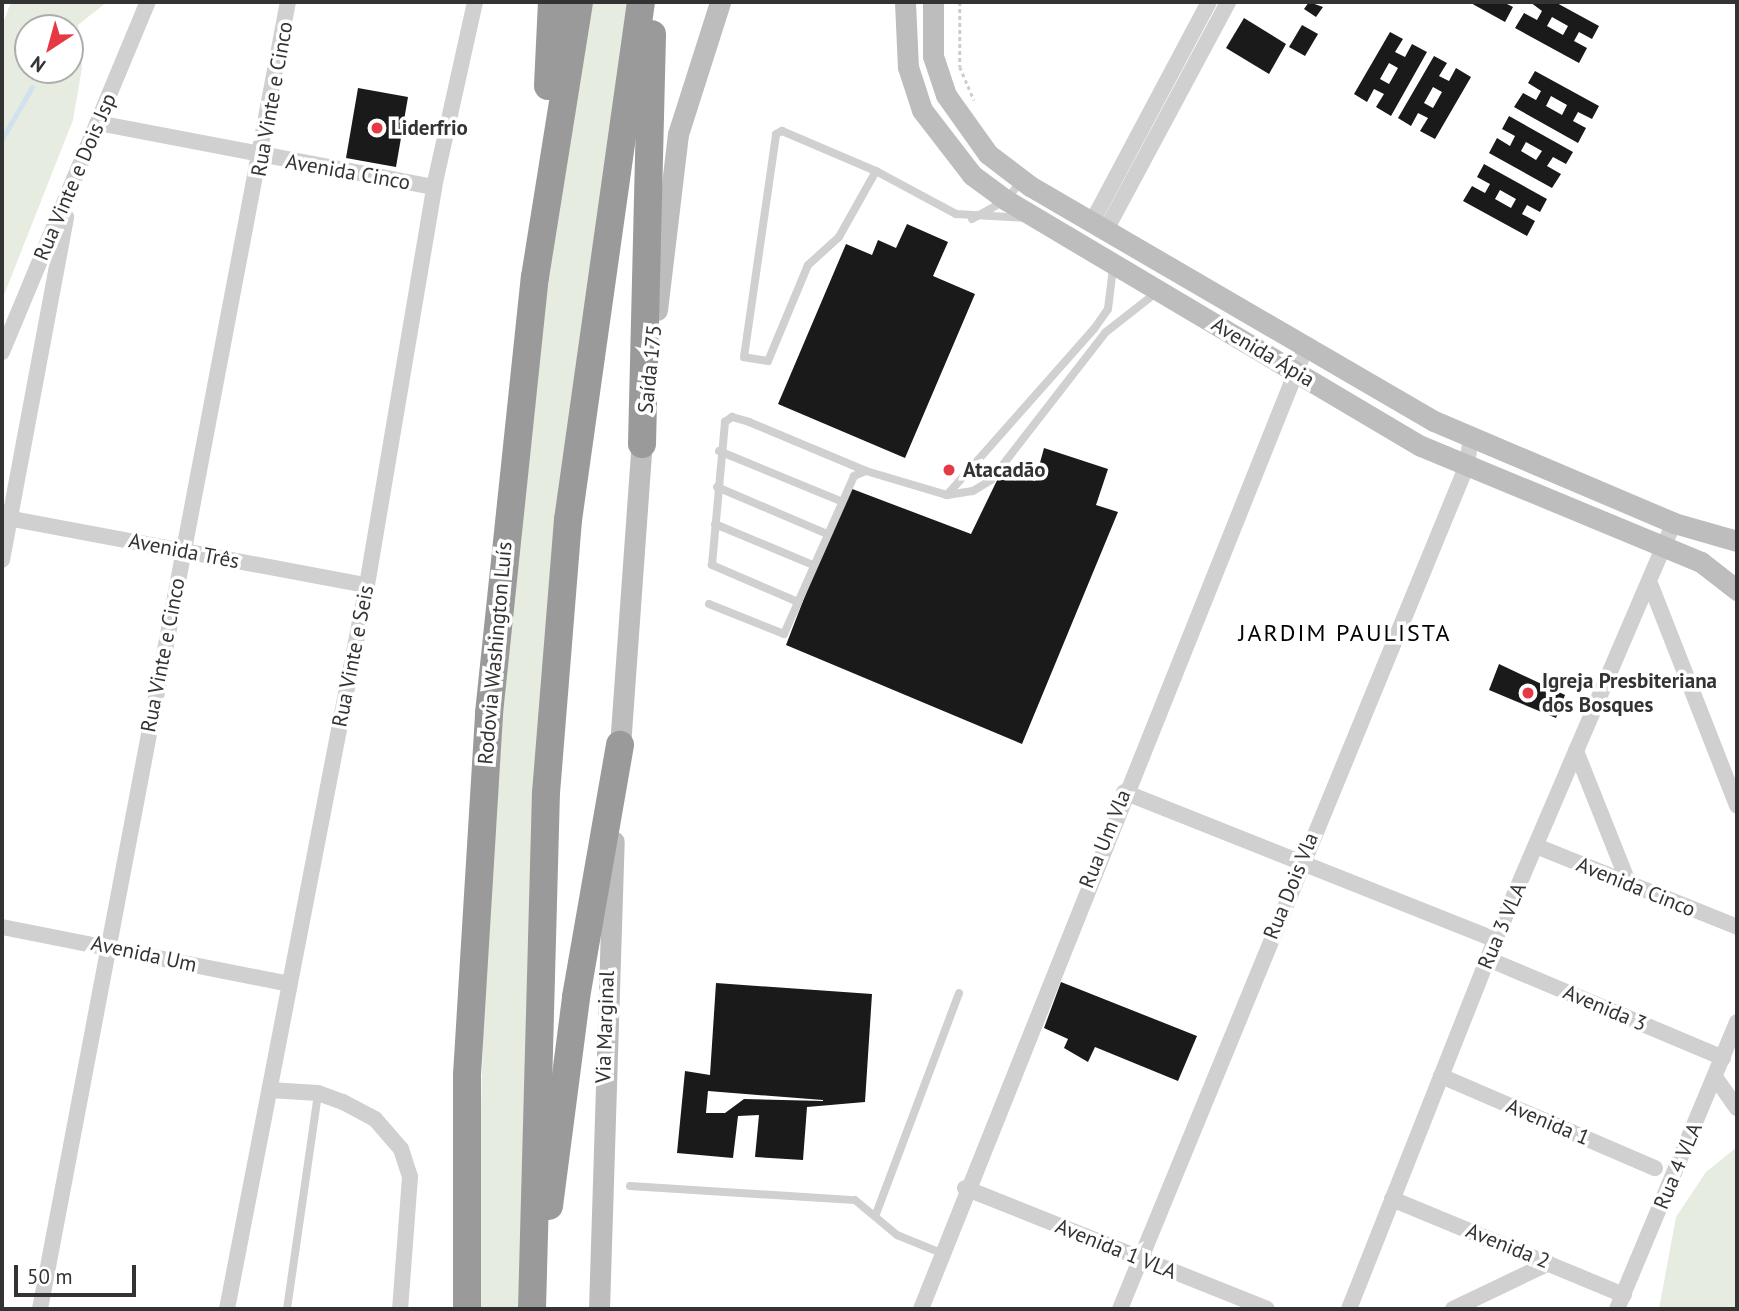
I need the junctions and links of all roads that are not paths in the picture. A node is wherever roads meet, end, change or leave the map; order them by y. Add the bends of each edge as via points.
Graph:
1 (148, 2) edge
2 (288, 2) edge
3 (475, 2) edge
4 (552, 2) edge
5 (579, 2) edge
6 (641, 2) edge
7 (653, 2) edge
8 (720, 2) edge
9 (905, 2) edge
10 (933, 2) edge
11 (1209, 2) edge
12 (1228, 2) edge
13 (98, 123) junction
14 (263, 158) junction
15 (876, 170) junction
16 (1022, 180) junction
17 (71, 187) junction
18 (434, 187) junction
19 (1006, 200) junction
20 (1036, 217) junction
21 (972, 219) junction
22 (1099, 226) junction
23 (1113, 263) junction
24 (535, 277) junction
25 (1160, 291) junction
26 (1306, 347) junction
27 (2, 352) edge
28 (1294, 371) junction
29 (1471, 438) junction
30 (642, 444) junction
31 (719, 451) junction
32 (1467, 465) junction
33 (866, 471) junction
34 (717, 487) junction
35 (947, 495) junction
36 (838, 500) junction
37 (6, 517) edge
38 (1674, 523) junction
39 (715, 524) junction
40 (825, 533) junction
41 (1737, 541) edge
42 (1663, 546) junction
43 (182, 551) junction
44 (2, 560) edge
45 (813, 565) junction
46 (367, 584) junction
47 (1651, 586) junction
48 (1737, 590) edge
49 (797, 602) junction
50 (709, 604) dead end
51 (620, 745) junction
52 (1576, 751) junction
53 (1124, 792) junction
54 (1737, 806) edge
55 (1536, 846) junction
56 (1301, 860) junction
57 (1629, 884) junction
58 (2, 927) edge
59 (1737, 927) edge
60 (1495, 940) junction
61 (107, 946) junction
62 (1488, 959) junction
63 (286, 983) junction
64 (959, 993) dead end
65 (1737, 1022) edge
66 (1723, 1058) junction
67 (1441, 1076) junction
68 (1715, 1077) junction
69 (270, 1090) junction
70 (318, 1093) junction
71 (1737, 1108) edge
72 (1655, 1168) dead end
73 (630, 1186) dead end
74 (965, 1188) junction
75 (1392, 1199) junction
76 (876, 1214) junction
77 (941, 1253) junction
78 (1140, 1259) junction
79 (1549, 1263) junction
80 (1620, 1302) edge
81 (599, 1307) edge
82 (40, 1309) edge
83 (227, 1309) edge
84 (287, 1309) edge
85 (400, 1309) edge
86 (467, 1309) edge
87 (535, 1309) edge
88 (921, 1309) edge
89 (1120, 1309) edge
90 (1268, 1309) edge
91 (1349, 1309) edge
92 (1453, 1309) edge

1 - 13 street, Rua Vinte e Dois Jsp
2 - 14 street, Rua Vinte e Cinco
3 - 18 street, Rua Vinte e Seis
4 - 24 highway
5 - 24 highway, Rodovia Washington Luís
6 - 87 highway via 568,520 546,793
7 - 30 highway
8 - 30 street, Saída 175 via 698,55 673,159
9 - 19 street, Avenida Ápia via 908,67 922,110 972,175
10 - 16 street, Avenida Ápia via 933,56 946,95 988,154
11 - 22 street
12 - 22 street
13 - 14 street, Avenida Cinco
13 - 17 street, Rua Vinte e Dois Jsp
14 - 18 street, Avenida Cinco
14 - 43 street, Rua Vinte e Cinco
15 - 15 lane via 782,131 776,134 744,357 768,361 808,265 839,237
15 - 21 lane
16 - 19 lane
16 - 22 street, Avenida Ápia
17 - 27 street, Rua Vinte e Dois Jsp
17 - 37 street
18 - 46 street, Rua Vinte e Seis
19 - 20 street, Avenida Ápia
19 - 21 lane
20 - 21 lane
20 - 23 street, Avenida Ápia
22 - 26 street, Avenida Ápia
23 - 25 street, Avenida Ápia
23 - 35 lane via 1108,309 1094,329
24 - 86 highway, Rodovia Washington Luís via 498,618 474,916
25 - 28 street, Avenida Ápia
25 - 35 lane via 1107,332 991,480
26 - 28 street, Rua Um Vla
26 - 29 street, Avenida Ápia
28 - 32 street, Avenida Ápia via 1421,446
28 - 53 street, Rua Um Vla
29 - 32 street, Rua Dois Vla
29 - 38 street, Avenida Ápia
30 - 51 street, Saída 175
31 - 33 lane via 732,417
31 - 34 lane
31 - 36 lane
32 - 42 street, Avenida Ápia
32 - 56 street, Rua Dois Vla
33 - 35 lane
33 - 36 lane via 853,476
34 - 39 lane
34 - 40 lane
36 - 40 lane
37 - 43 street, Avenida Três
37 - 44 street
38 - 41 street, Avenida Ápia
38 - 42 street, Rua 3 VLA
39 - 45 lane
39 - 49 lane via 712,565
40 - 45 lane
42 - 47 street, Rua 3 VLA
42 - 48 street, Avenida Ápia via 1701,562
43 - 46 street, Avenida Três
43 - 61 street, Rua Vinte e Cinco
45 - 49 lane
46 - 63 street, Rua Vinte e Seis
47 - 52 street, Rua 3 VLA
47 - 54 street
49 - 50 lane via 784,634
51 - 81 street, Via Marginal via 605,994
51 - 87 highway via 576,997
52 - 55 street, Rua 3 VLA
52 - 57 street
53 - 56 street
53 - 74 street, Rua Um Vla
55 - 57 street, Avenida Cinco
55 - 60 street, Rua 3 VLA
56 - 60 street
56 - 78 street, Rua Dois Vla
57 - 59 street, Avenida Cinco
58 - 61 street, Avenida Um
60 - 62 street, Rua 3 VLA
61 - 63 street, Avenida Um
61 - 82 street, Rua Vinte e Cinco
62 - 66 street, Avenida 3
62 - 67 street, Rua 3 VLA
63 - 69 street, Rua Vinte e Seis
64 - 76 lane
65 - 66 street, Rua 4 VLA
66 - 68 street, Rua 4 VLA
67 - 72 street, Avenida 1
67 - 75 street, Rua 3 VLA
68 - 71 street
68 - 80 street, Rua 4 VLA
69 - 70 street
69 - 83 street, Rua Vinte e Seis
70 - 84 lane
70 - 85 street via 375,1119 401,1149 410,1177
73 - 76 lane via 823,1195 855,1200
74 - 77 street, Rua Um Vla
74 - 78 street, Avenida 1 VLA
75 - 79 street, Avenida 2
75 - 91 street, Rua 3 VLA
76 - 77 lane via 897,1235
77 - 88 street, Rua Um Vla
78 - 89 street, Rua Dois Vla
78 - 90 street, Avenida 1 VLA
79 - 80 street, Avenida 2
79 - 92 street

